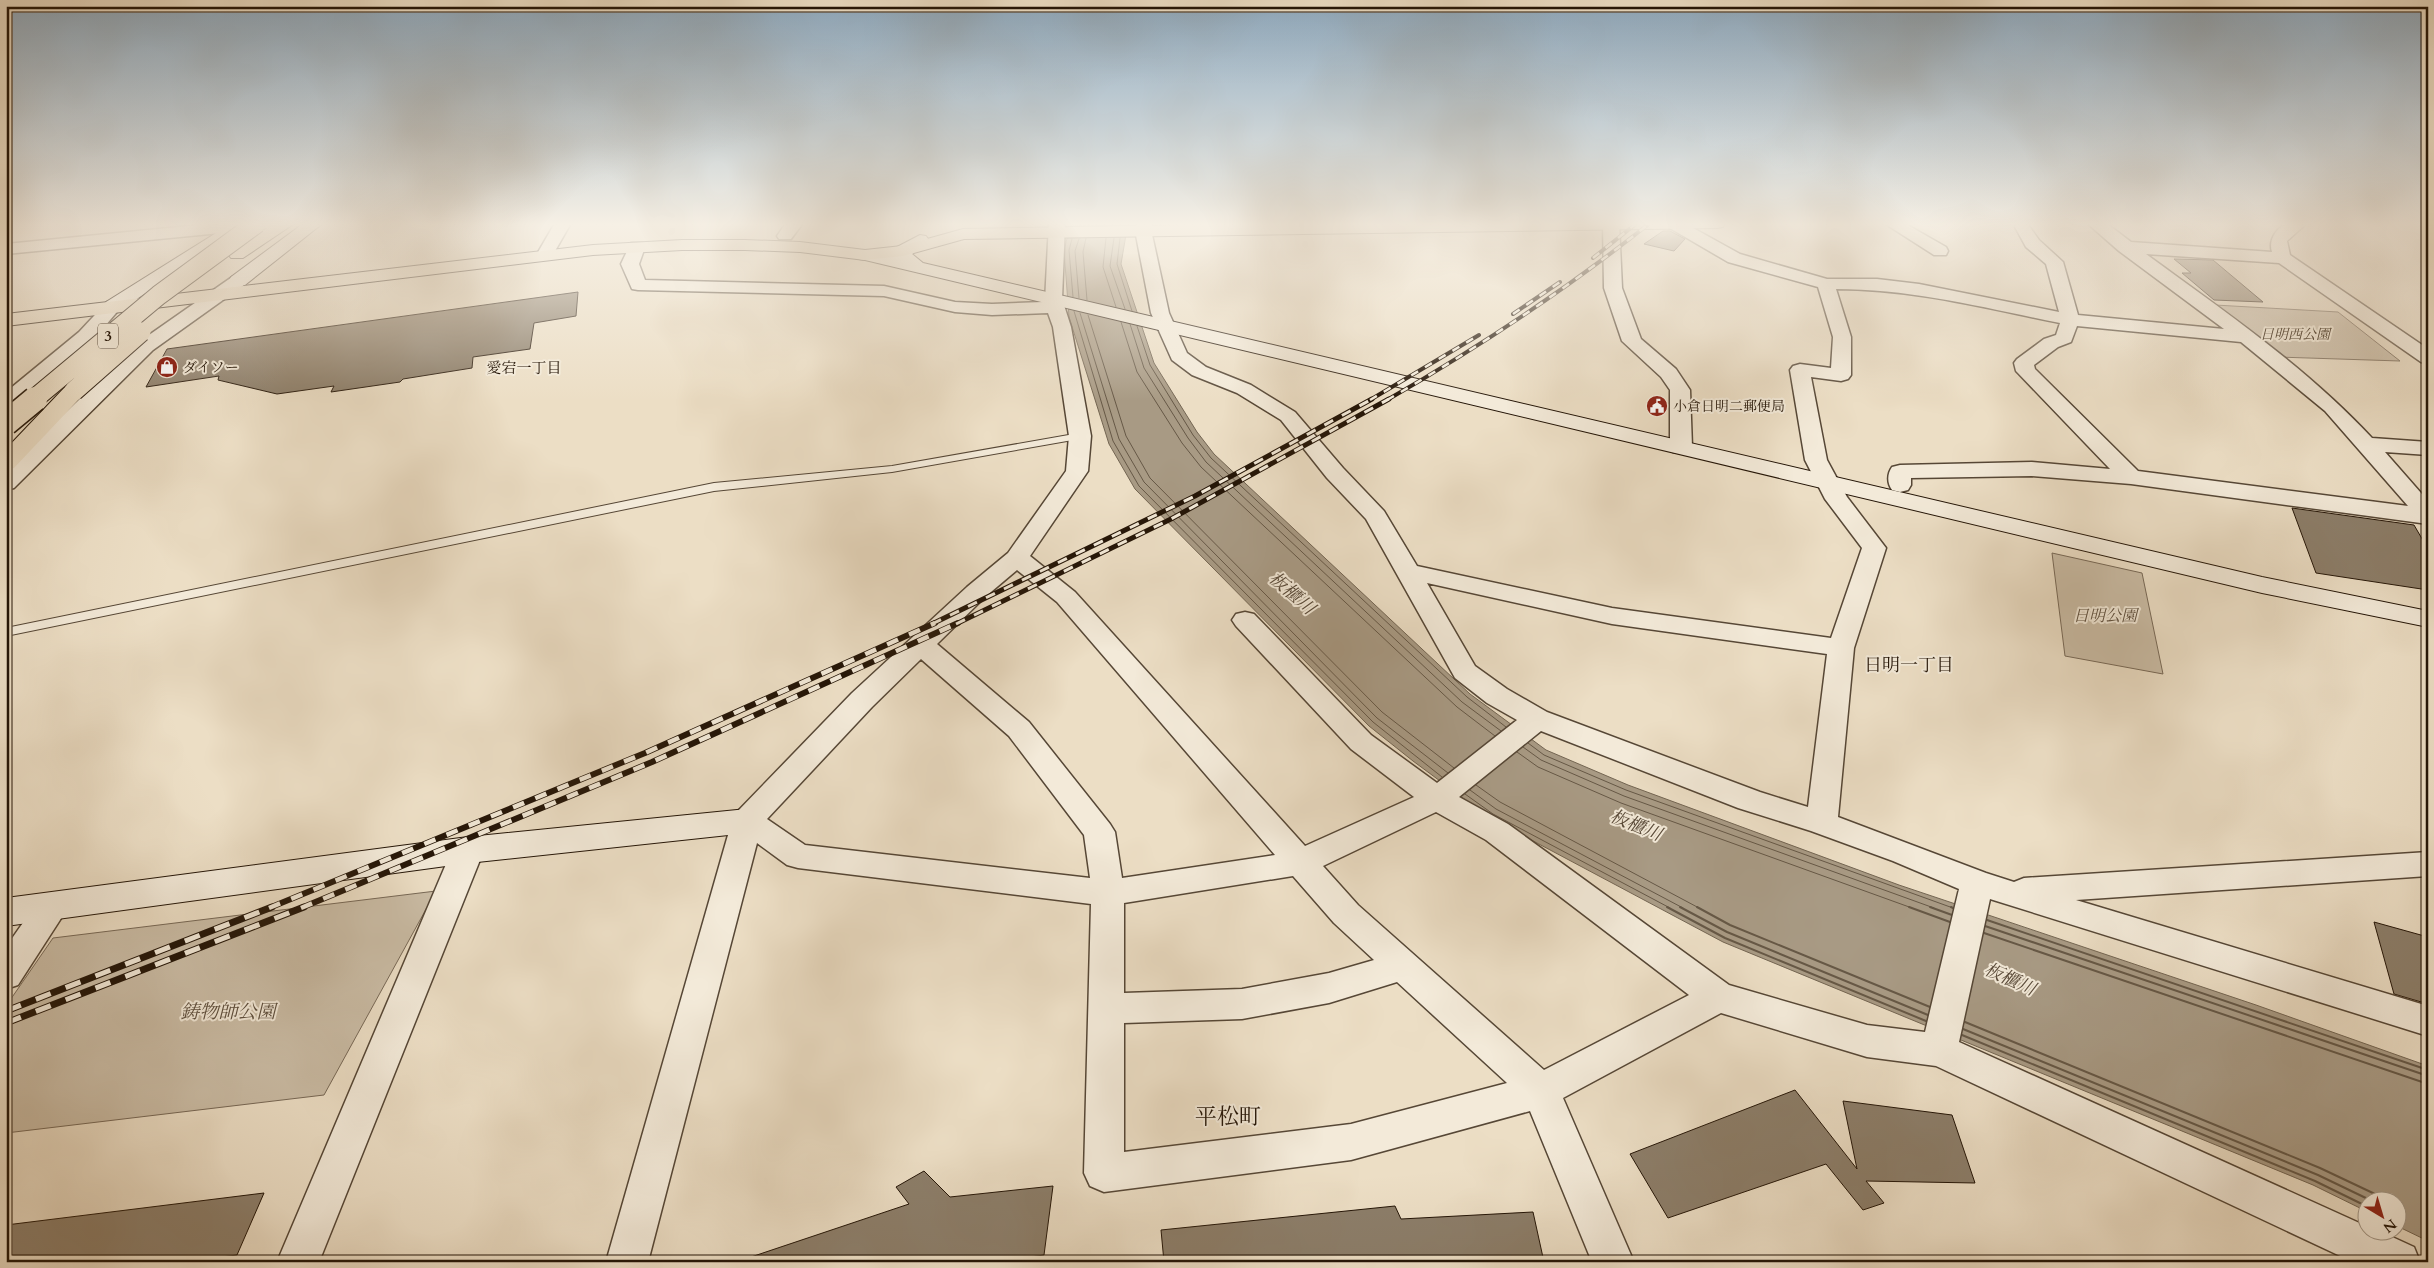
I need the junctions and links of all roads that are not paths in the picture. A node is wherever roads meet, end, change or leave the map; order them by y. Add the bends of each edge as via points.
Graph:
1 (152, 282) edge
2 (176, 282) edge
3 (201, 282) edge
4 (229, 282) edge
5 (236, 282) edge
6 (305, 282) edge
7 (637, 282) edge
8 (1015, 282) edge
9 (1059, 282) edge
10 (1148, 282) edge
11 (1613, 282) edge
12 (1820, 282) edge
13 (2060, 282) edge
14 (2173, 282) edge
15 (2318, 282) edge
16 (1826, 284) junction
17 (133, 294) junction
18 (219, 294) junction
19 (1058, 297) junction
20 (113, 306) junction
21 (6, 310) edge
22 (1154, 318) junction
23 (6, 320) edge
24 (2070, 320) junction
25 (170, 329) junction
26 (86, 336) junction
27 (2246, 337) junction
28 (2428, 358) edge
29 (74, 391) junction
30 (6, 402) edge
31 (6, 421) edge
32 (1080, 436) junction
33 (1680, 440) junction
34 (2367, 444) junction
35 (2428, 449) edge
36 (6, 454) edge
37 (6, 463) edge
38 (1824, 474) junction
39 (2131, 477) junction
40 (6, 482) edge
41 (1900, 485) junction
42 (2428, 516) edge
43 (1017, 558) junction
44 (1409, 572) junction
45 (2428, 602) edge
46 (1245, 620) dead end
47 (2428, 620) edge
48 (6, 632) edge
49 (921, 644) junction
50 (1841, 648) junction
51 (1528, 725) junction
52 (1440, 796) junction
53 (748, 821) junction
54 (1822, 823) junction
55 (468, 850) junction
56 (1300, 863) junction
57 (2428, 864) edge
58 (1108, 893) junction
59 (1985, 893) junction
60 (53, 906) junction
61 (6, 912) edge
62 (1403, 966) junction
63 (6, 975) edge
64 (1718, 997) junction
65 (1106, 1009) junction
66 (2428, 1021) edge
67 (1941, 1042) junction
68 (1541, 1091) junction
69 (298, 1262) edge
70 (627, 1262) edge
71 (1613, 1262) edge
72 (2399, 1262) edge

1 - 17 street
2 - 31 highway, 3, bridge
3 - 29 highway, 3, bridge
4 - 17 highway
5 - 18 street
6 - 18 highway
7 - 19 street via 638,285 884,291 978,309
8 - 19 street
9 - 19 street
10 - 22 street
11 - 33 street via 1632,342 1669,373 1680,390
12 - 16 street
13 - 24 street
14 - 27 street
15 - 28 street
16 - 24 street via 1877,284 1919,289
16 - 38 street via 1842,337 1841,375 1800,370 1816,460
17 - 20 street
17 - 21 highway
18 - 20 highway
18 - 25 street
19 - 22 street
19 - 32 street
20 - 23 highway
20 - 26 street
22 - 33 street
22 - 44 street via 1179,356 1199,371 1244,389 1288,416 1376,516
24 - 27 street
24 - 39 street via 2064,338 2024,363 2026,371
25 - 26 street
25 - 40 street via 146,346
26 - 30 street
27 - 34 street via 2332,407
29 - 36 highway, 3
29 - 37 highway, 3
32 - 43 street via 1076,470
32 - 48 lane via 892,469 714,487
33 - 38 street
34 - 35 street
34 - 42 street
38 - 41 street
38 - 47 street via 2262,586
38 - 50 street via 1836,499 1874,548
39 - 41 street via 2032,469 1980,469 1900,472
39 - 42 street
41 - 45 street via 2257,569
43 - 49 street
43 - 56 street via 1066,597
44 - 50 street via 1612,616
44 - 51 street via 1465,672
46 - 52 street via 1361,742
49 - 53 street via 862,700
49 - 58 street via 1019,729 1099,832
50 - 54 street
51 - 52 street
51 - 54 street
52 - 56 street
52 - 64 street via 1497,832
53 - 55 street
53 - 58 street via 798,856
53 - 70 street
54 - 59 street via 1904,853
55 - 60 street
55 - 69 street
56 - 58 street
56 - 62 street via 1346,914
57 - 59 street
58 - 65 street
59 - 66 street
59 - 67 street
60 - 61 street
60 - 63 street
62 - 65 street via 1329,988 1242,1004
62 - 68 street
64 - 67 street via 1867,1041
64 - 68 street
65 - 68 street via 1104,1173 1351,1142
67 - 72 street via 1989,1071
68 - 71 street

